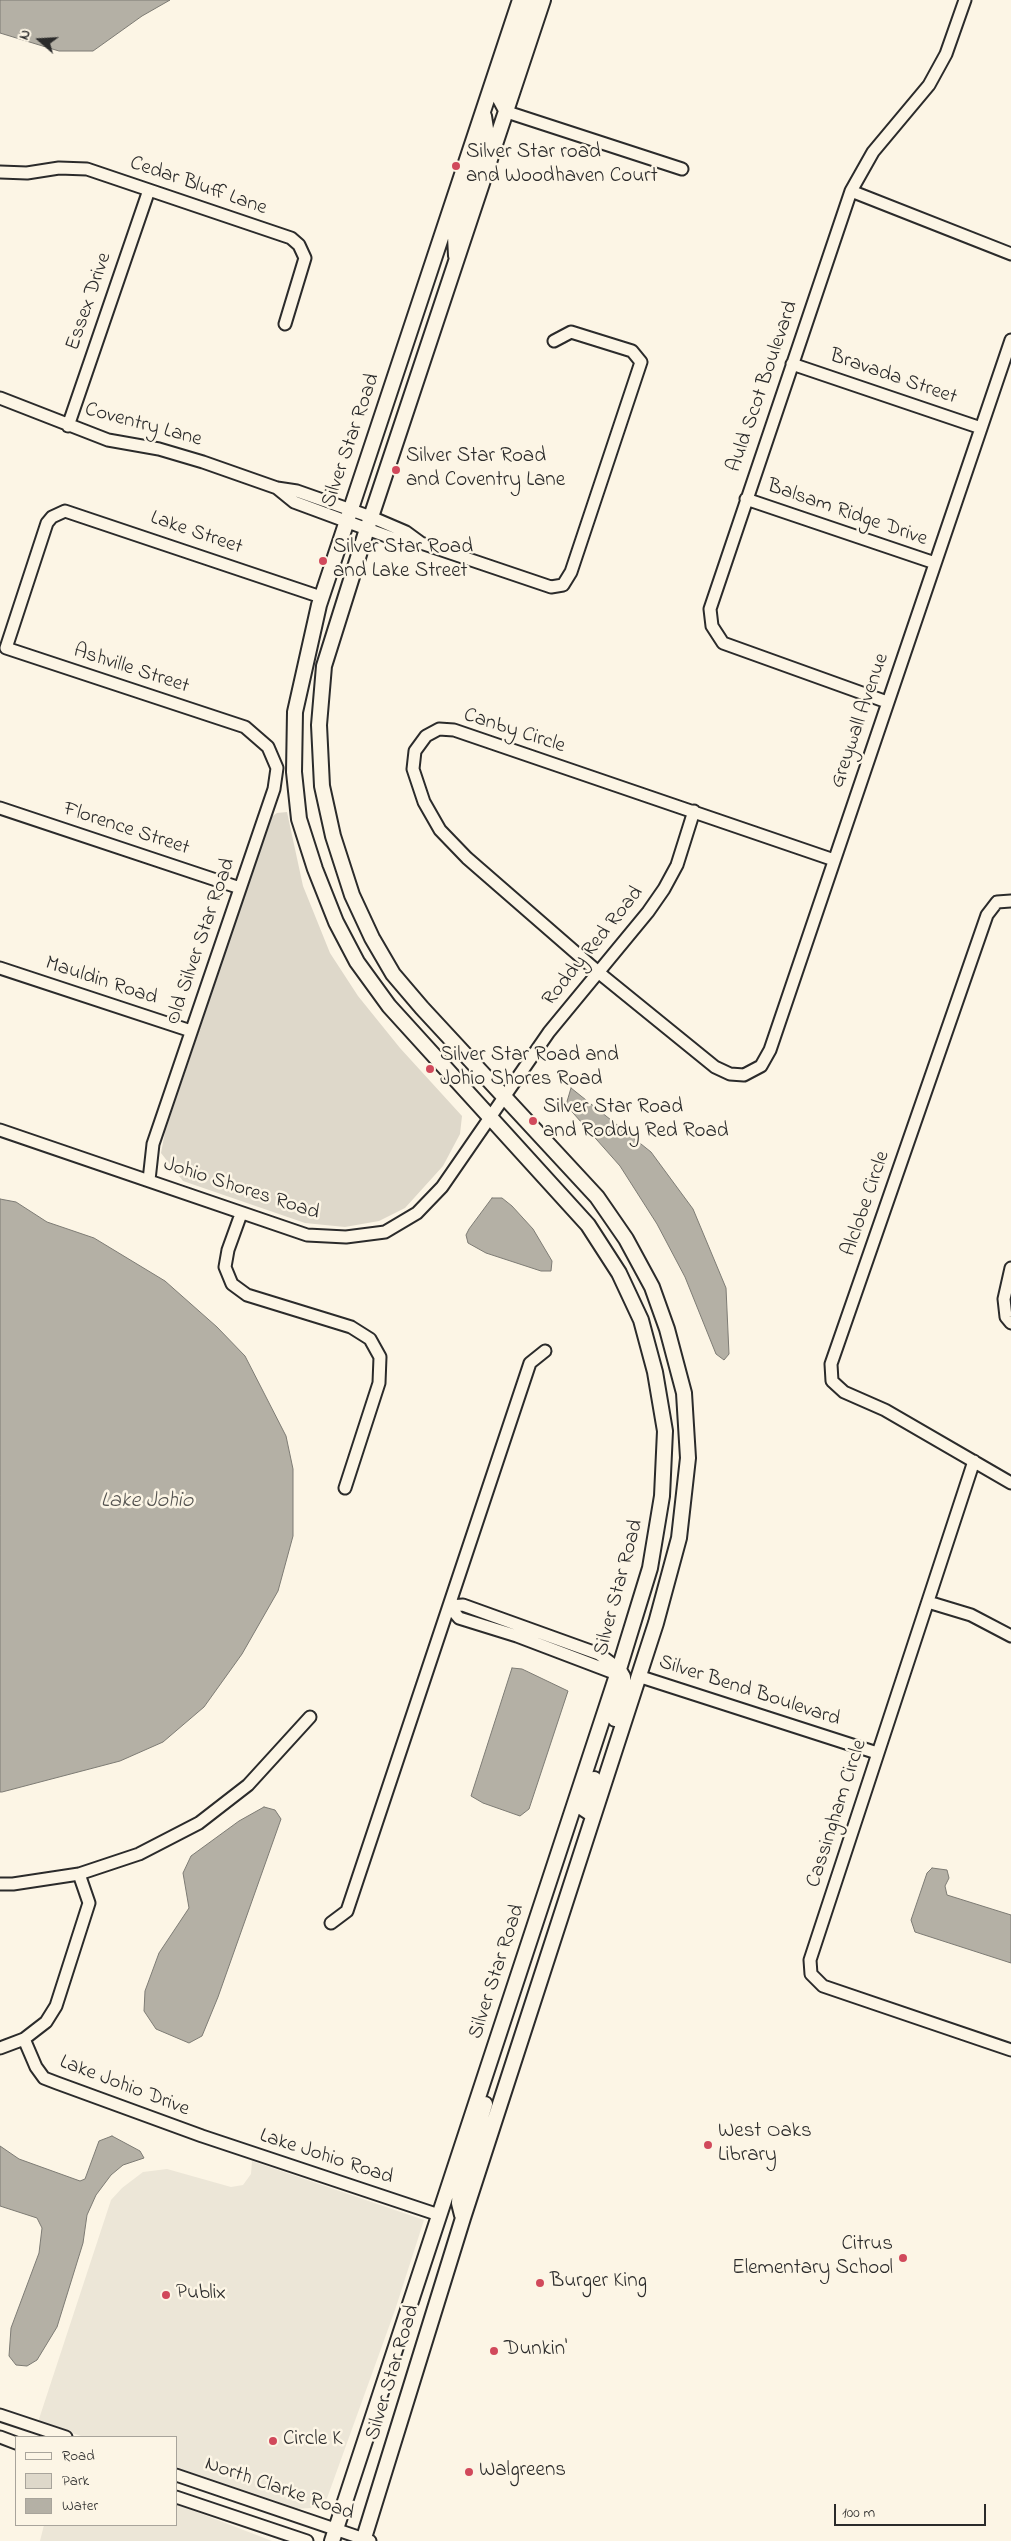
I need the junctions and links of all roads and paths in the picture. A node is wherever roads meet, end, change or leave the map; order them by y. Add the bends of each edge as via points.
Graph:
1 (520, 0) edge
2 (530, 0) edge
3 (543, 0) edge
4 (965, 0) edge
5 (506, 112) junction
6 (483, 114) junction
7 (682, 169) dead end
8 (0, 172) edge
9 (149, 190) junction
10 (851, 191) junction
11 (1011, 254) edge
12 (456, 267) junction
13 (285, 324) dead end
14 (1011, 340) edge
15 (554, 341) dead end
16 (792, 364) junction
17 (0, 398) edge
18 (68, 426) junction
19 (981, 428) junction
20 (746, 500) junction
21 (348, 515) junction
22 (369, 523) junction
23 (935, 563) junction
24 (322, 597) junction
25 (6, 648) joint
26 (887, 702) junction
27 (244, 727) joint
28 (0, 808) edge
29 (694, 812) junction
30 (834, 860) junction
31 (240, 888) junction
32 (1011, 901) edge
33 (0, 968) edge
34 (598, 972) junction
35 (191, 1031) junction
36 (715, 1067) joint
37 (504, 1096) junction
38 (490, 1118) junction
39 (0, 1130) edge
40 (149, 1180) junction
41 (241, 1214) junction
42 (1011, 1268) edge
43 (1011, 1323) edge
44 (545, 1351) dead end
45 (974, 1461) junction
46 (1011, 1483) edge
47 (345, 1488) dead end
48 (661, 1510) junction
49 (928, 1602) junction
50 (449, 1606) junction
51 (536, 1631) junction
52 (1011, 1636) edge
53 (532, 1642) junction
54 (618, 1672) junction
55 (638, 1676) junction
56 (310, 1718) dead end
57 (878, 1753) junction
58 (593, 1815) junction
59 (79, 1874) junction
60 (0, 1884) edge
61 (331, 1923) dead end
62 (500, 2030) junction
63 (24, 2040) junction
64 (0, 2048) edge
65 (1011, 2050) edge
66 (202, 2136) joint
67 (439, 2215) junction
68 (463, 2218) junction
69 (0, 2415) edge
70 (63, 2436) edge
71 (0, 2437) edge
72 (15, 2442) edge
73 (178, 2476) edge
74 (178, 2498) edge
75 (334, 2535) edge
76 (365, 2540) edge
77 (307, 2541) edge

1 - 6 main road, Silver Star Road
2 - 5 main road via 501,90 500,99
3 - 5 main road, Silver Star Road
4 - 10 street, Auld Scot Boulevard via 946,54 929,85 873,152
5 - 7 street
5 - 12 main road, Silver Star Road
6 - 12 main road via 487,135 455,236
6 - 21 main road, Silver Star Road
8 - 9 street, Cedar Bluff Lane via 88,168
9 - 13 street, Cedar Bluff Lane via 290,238 299,245 305,258
9 - 18 street, Essex Drive
10 - 11 street
10 - 16 street, Auld Scot Boulevard
12 - 22 main road, Silver Star Road
14 - 19 street, Greywall Avenue
15 - 22 street, Coventry Lane via 571,332 632,351 641,362 571,572 563,585 551,587 421,542 403,542
16 - 19 street, Bravada Street
16 - 20 street, Auld Scot Boulevard
17 - 18 street, Coventry Lane
18 - 21 street, Coventry Lane via 108,440 159,449 277,488 297,491
19 - 23 street, Greywall Avenue
20 - 23 street, Balsam Ridge Drive
20 - 26 street, Auld Scot Boulevard via 710,609 712,626 723,643
21 - 22 street, Coventry Lane
21 - 24 main road, Silver Star Road
22 - 37 main road, Silver Star Road via 324,666 319,724 322,786 333,836 352,895 393,974
23 - 26 street, Greywall Avenue
24 - 25 street, Lake Street via 65,511 48,523
24 - 38 main road, Silver Star Road via 295,712 294,772 299,819 336,922 357,962 389,1006
25 - 27 street, Ashville Street
26 - 30 street, Greywall Avenue
27 - 31 street, Old Silver Star Road via 268,747 278,768 274,789
28 - 31 street, Florence Street
29 - 30 street, Canby Circle
29 - 34 street, Roddy Red Road via 677,865 664,889
29 - 34 street, Canby Circle via 454,730 439,729 426,736 415,751 413,769 424,802 440,830 467,858
30 - 36 street, Greywall Avenue via 770,1050 761,1066 744,1075 730,1074
31 - 35 street, Old Silver Star Road
32 - 45 street, Alclobe Circle via 997,902 988,915 831,1364 832,1381 844,1392 885,1410
33 - 35 street, Mauldin Road
34 - 36 street, Canby Circle
34 - 37 street, Roddy Red Road via 549,1032
35 - 40 street, Old Silver Star Road via 153,1144
37 - 38 street, Johio Shores Road
37 - 55 main road, Silver Star Road via 597,1197 626,1239 652,1288 684,1393 688,1458 679,1538
38 - 41 street, Johio Shores Road via 442,1187 417,1213 385,1232 346,1237 308,1235
38 - 48 main road, Silver Star Road via 588,1225 619,1274 641,1320 655,1372 665,1431
39 - 40 street, Johio Shores Road
40 - 41 street, Johio Shores Road
41 - 47 street via 225,1267 232,1284 247,1295 351,1327 370,1339 380,1357 379,1382
42 - 43 street via 1004,1299 1006,1317
44 - 50 street via 530,1363
45 - 46 street
45 - 49 street, Cassingham Circle
48 - 54 main road, Silver Star Road via 650,1568
48 - 55 main road via 665,1533 633,1648 632,1657
49 - 52 street via 971,1615
49 - 57 street, Cassingham Circle
50 - 51 street via 463,1605
50 - 53 street via 459,1618
50 - 61 street via 347,1911
51 - 53 street
51 - 54 street via 600,1654
53 - 54 street
54 - 58 main road via 623,1677 623,1685 618,1708 584,1809
54 - 62 main road, Silver Star Road
55 - 57 street, Silver Bend Boulevard
55 - 58 main road, Silver Star Road
56 - 59 street via 248,1785 199,1824 139,1854
57 - 65 street, Cassingham Circle via 810,1960 811,1974 823,1986
58 - 68 main road, Silver Star Road
59 - 60 street
59 - 63 street via 89,1903 56,2006 46,2022
62 - 67 main road, Silver Star Road
62 - 68 main road via 505,2041 460,2187 458,2203
63 - 64 street
63 - 66 street, Lake Johio Drive via 44,2078
66 - 67 street, Lake Johio Road
67 - 75 main road, Silver Star Road
68 - 76 main road, Silver Star Road
69 - 70 street
71 - 72 street
73 - 75 street, North Clarke Road
74 - 77 street, North Clarke Road
75 - 76 street, North Clarke Road

